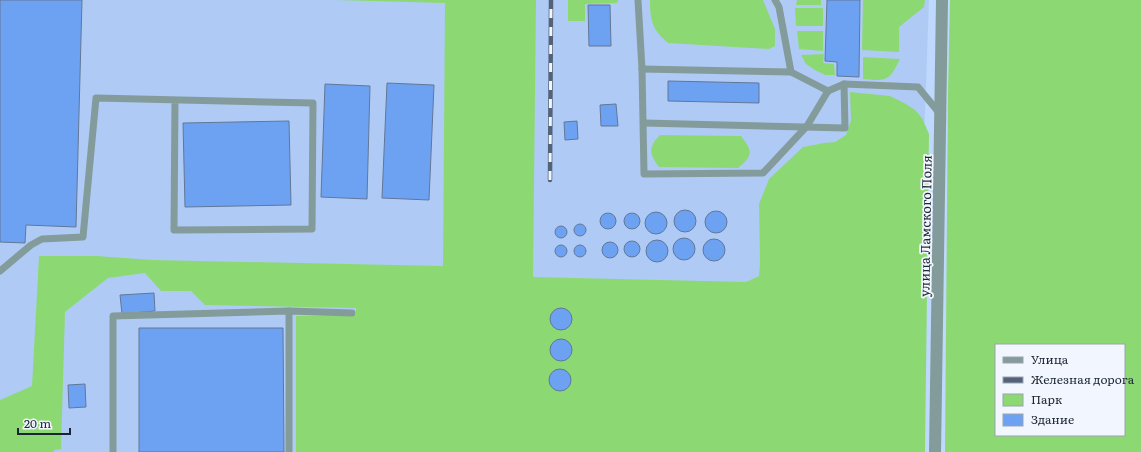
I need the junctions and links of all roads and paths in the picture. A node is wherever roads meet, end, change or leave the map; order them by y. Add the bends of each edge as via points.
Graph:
1 (638, 0) edge
2 (775, 0) edge
3 (781, 0) edge
4 (942, 0) edge
5 (779, 7) junction
6 (642, 69) junction
7 (791, 72) junction
8 (844, 84) junction
9 (828, 90) junction
10 (176, 100) junction
11 (940, 114) junction
12 (644, 122) junction
13 (807, 126) junction
14 (0, 271) edge
15 (289, 311) junction
16 (352, 312) dead end
17 (113, 452) edge
18 (289, 452) edge
19 (935, 452) edge

1 - 6 lane
2 - 5 lane
3 - 5 lane
4 - 11 street, улица Ламского Поля
5 - 7 lane
6 - 7 lane
6 - 12 lane
7 - 9 lane
8 - 9 lane
8 - 11 lane via 918,87
8 - 13 lane via 845,128
9 - 13 lane
10 - 10 lane via 313,103 312,229 174,230
10 - 14 lane via 96,98 83,237 42,239
11 - 19 street, улица Ламского Поля
12 - 13 lane
12 - 13 lane via 644,174 763,173
15 - 16 lane
15 - 17 lane via 113,316
15 - 18 lane

